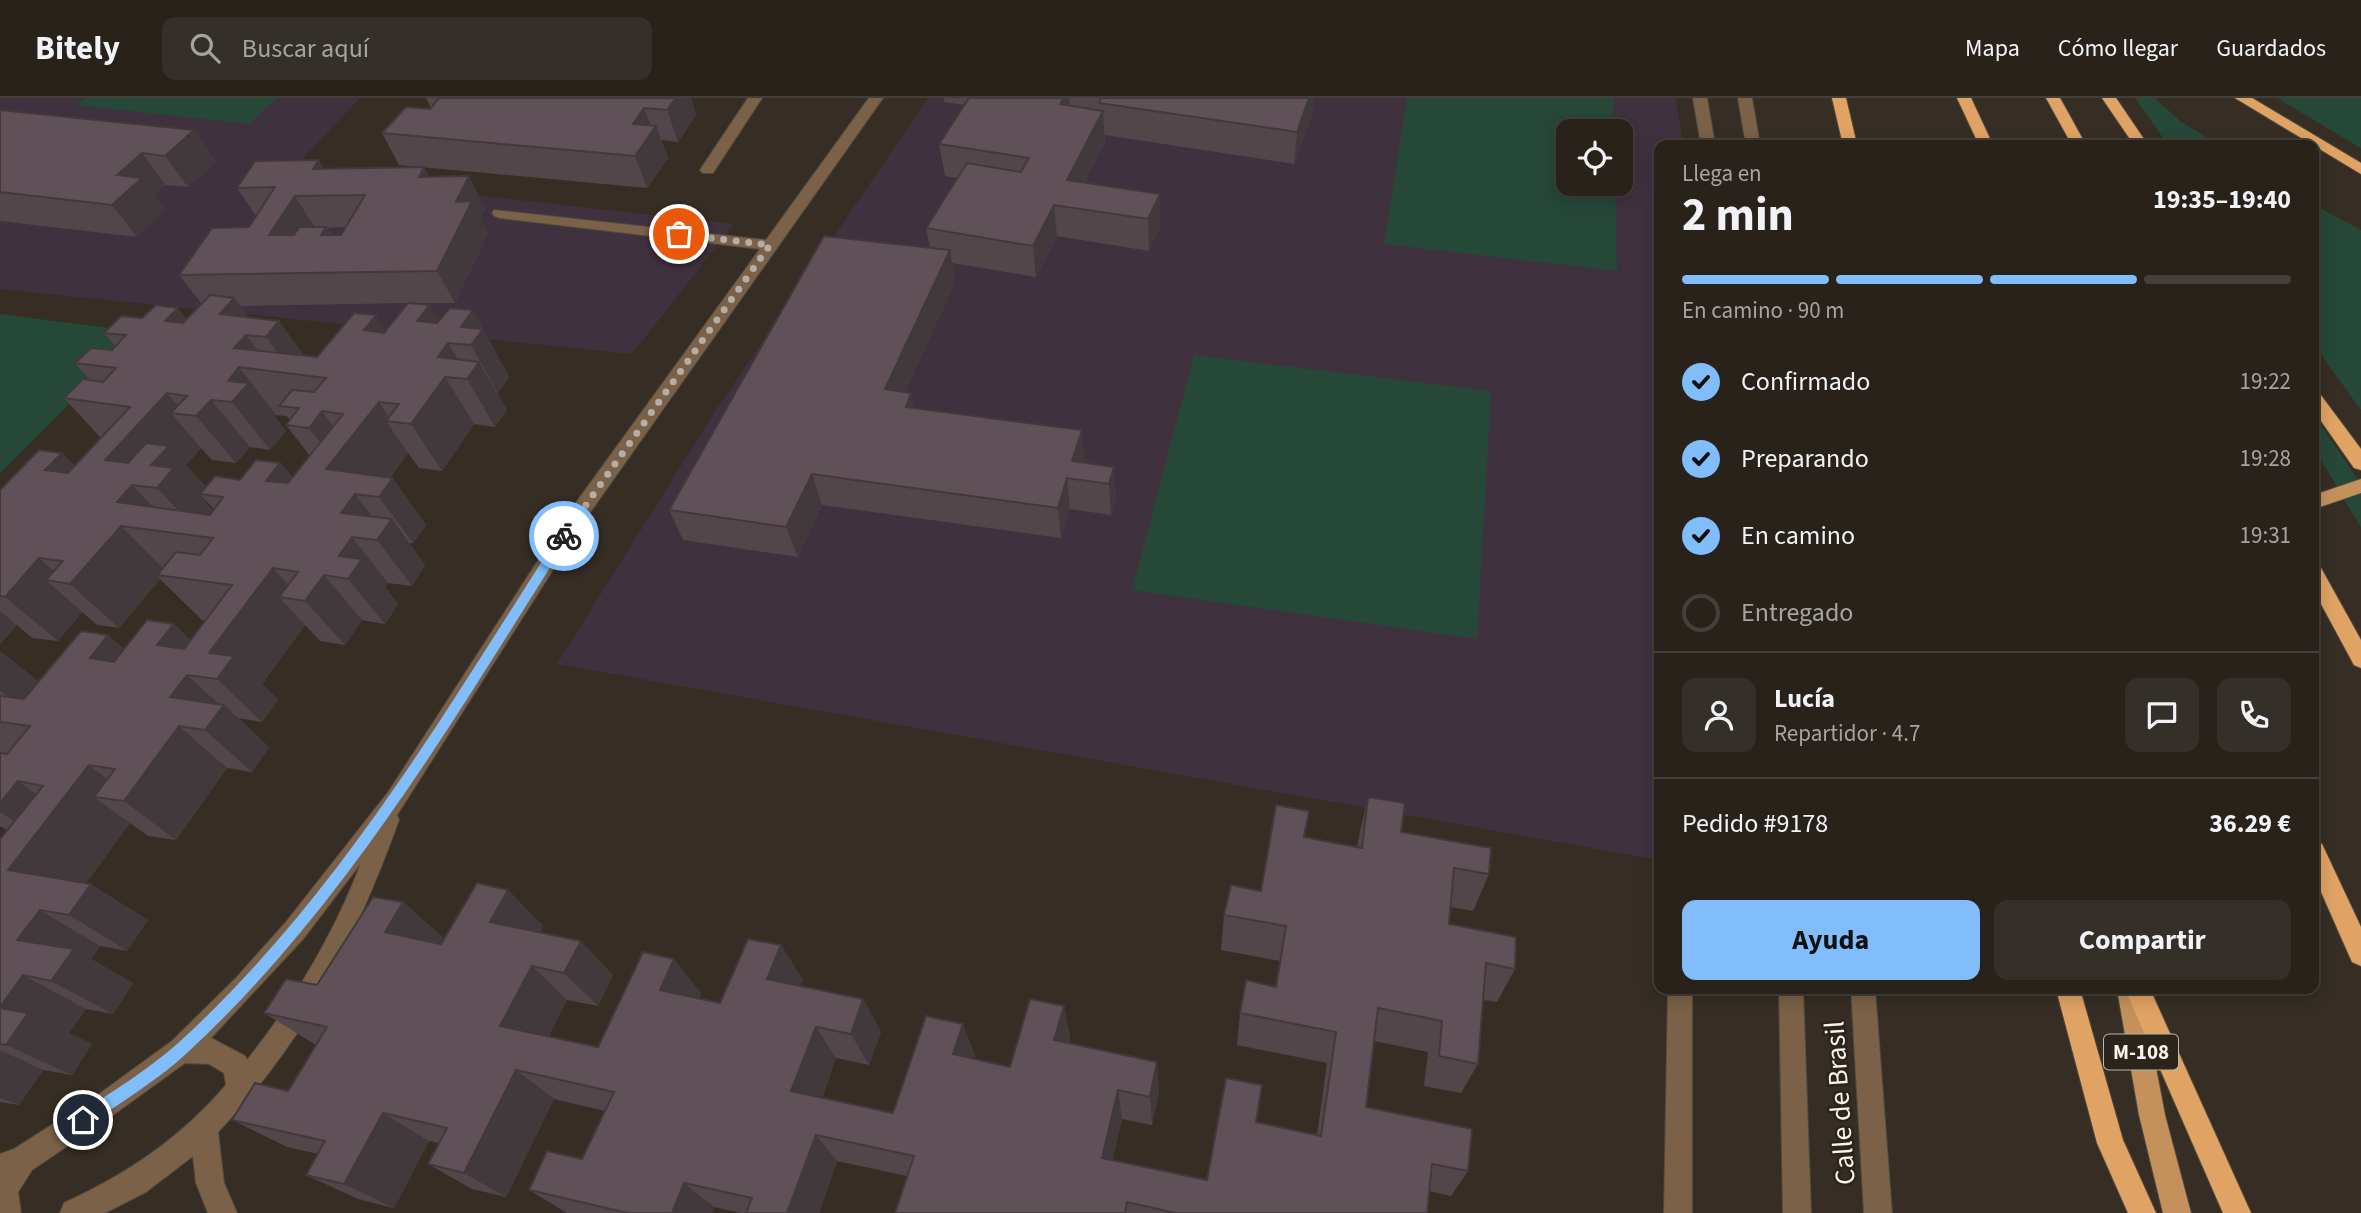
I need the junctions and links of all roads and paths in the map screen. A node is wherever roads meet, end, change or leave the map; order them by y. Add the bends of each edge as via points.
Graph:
1 (755, 98) edge
2 (876, 98) edge
3 (1700, 98) edge
4 (1745, 98) edge
5 (1839, 98) edge
6 (1964, 98) edge
7 (2053, 98) edge
8 (2109, 98) edge
9 (2242, 98) edge
10 (1707, 140) edge
11 (1752, 140) edge
12 (1849, 140) edge
13 (1984, 140) edge
14 (2076, 140) edge
15 (2138, 140) edge
16 (2312, 140) edge
17 (2319, 144) edge
18 (2361, 169) edge
19 (709, 170) dead end
20 (499, 213) dead end
21 (770, 245) junction
22 (2319, 405) edge
23 (2361, 463) edge
24 (2361, 486) edge
25 (2319, 500) edge
26 (2319, 582) edge
27 (2361, 659) edge
28 (397, 798) junction
29 (2319, 862) edge
30 (2361, 954) edge
31 (1680, 994) edge
32 (1791, 994) edge
33 (1863, 994) edge
34 (2069, 994) edge
35 (2130, 994) edge
36 (2139, 994) edge
37 (181, 1050) junction
38 (240, 1089) junction
39 (205, 1128) junction
40 (11, 1164) edge
41 (7, 1213) edge
42 (74, 1213) edge
43 (223, 1213) edge
44 (1678, 1213) edge
45 (1797, 1213) edge
46 (1878, 1213) edge
47 (2142, 1213) edge
48 (2177, 1213) edge
49 (2237, 1213) edge

1 - 19 street
2 - 21 street
3 - 10 street
4 - 11 street
5 - 12 highway
6 - 13 highway
7 - 14 highway
8 - 15 highway
9 - 16 highway
17 - 18 highway
20 - 21 street
21 - 28 street via 577,516
22 - 23 highway
24 - 25 main road
26 - 27 highway
28 - 37 street via 295,930
28 - 38 street via 348,922 299,1009
29 - 30 highway
31 - 44 street
32 - 45 street, Calle de Brasil
33 - 46 street, Calle de Brasil
34 - 47 highway via 2110,1143
35 - 48 main road, M-108 via 2152,1115
36 - 49 highway
37 - 38 street via 212,1051 236,1065
37 - 40 street via 104,1106
38 - 39 street
39 - 42 street via 137,1182
39 - 43 street via 206,1165 213,1197
40 - 41 street via 4,1189

